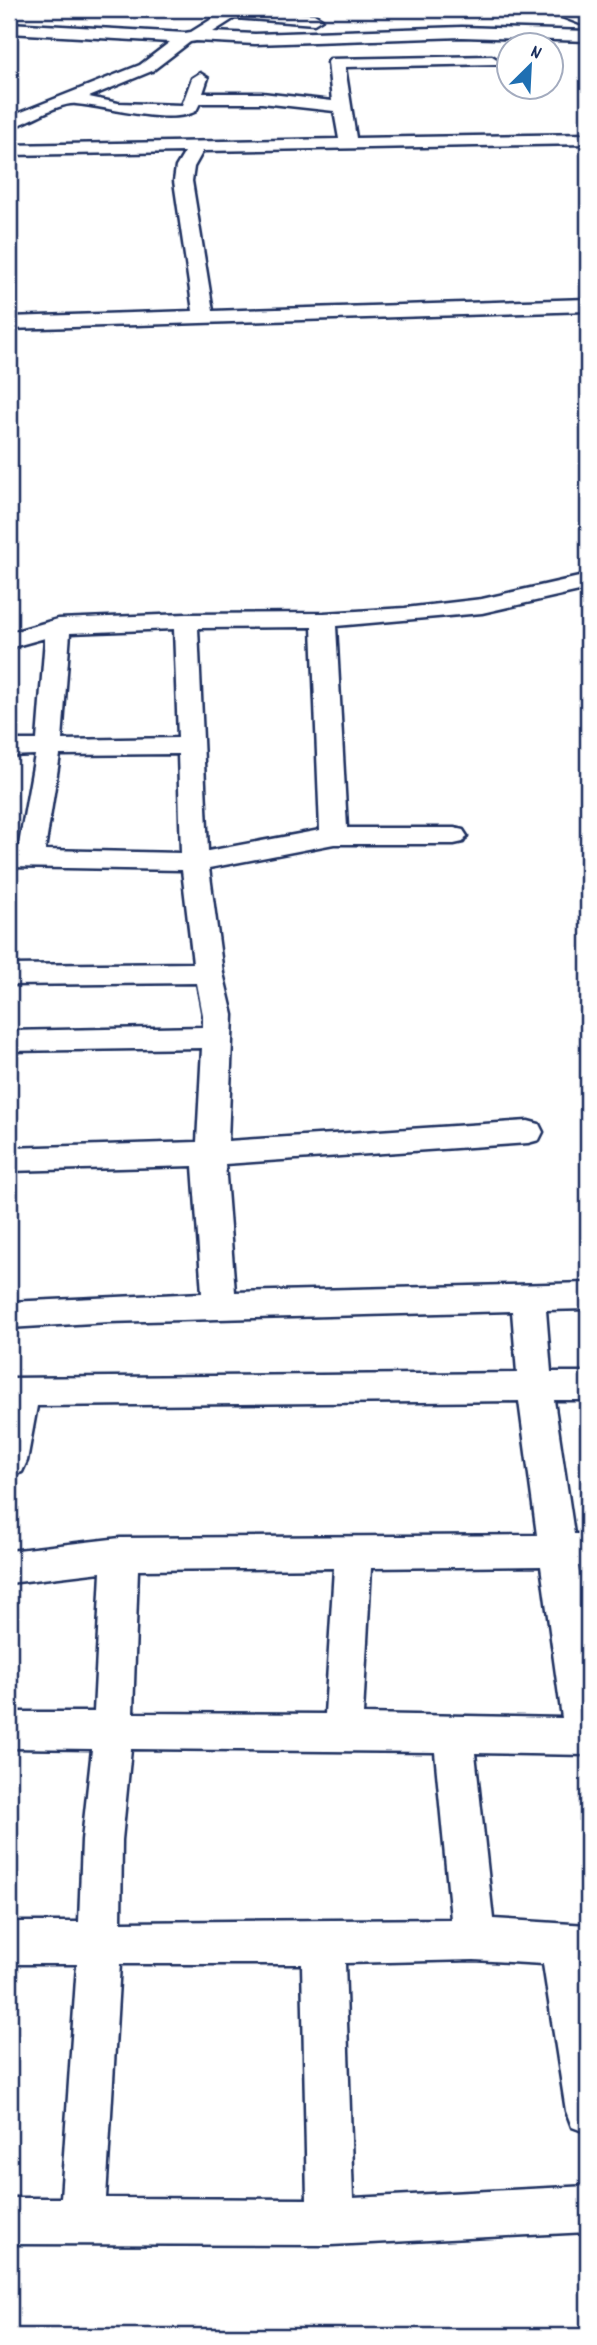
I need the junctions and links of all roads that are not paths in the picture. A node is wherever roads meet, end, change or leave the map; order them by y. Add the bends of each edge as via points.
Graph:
1 (554, 9) edge
2 (235, 11) edge
3 (588, 22) edge
4 (417, 25) junction
5 (9, 28) edge
6 (588, 36) edge
7 (190, 37) junction
8 (492, 61) dead end
9 (138, 71) junction
10 (163, 74) dead end
11 (219, 80) dead end
12 (72, 98) junction
13 (194, 98) junction
14 (342, 107) junction
15 (9, 123) edge
16 (588, 139) edge
17 (349, 143) junction
18 (197, 146) junction
19 (9, 150) edge
20 (588, 305) edge
21 (204, 317) junction
22 (9, 323) edge
23 (588, 582) edge
24 (324, 620) junction
25 (186, 621) junction
26 (58, 626) junction
27 (9, 641) edge
28 (188, 746) junction
29 (48, 747) junction
30 (9, 748) edge
31 (334, 836) junction
32 (454, 836) dead end
33 (19, 858) edge
34 (195, 862) junction
35 (209, 973) junction
36 (9, 975) edge
37 (217, 1037) junction
38 (9, 1041) edge
39 (528, 1132) dead end
40 (212, 1152) junction
41 (9, 1160) edge
42 (588, 1296) edge
43 (528, 1297) junction
44 (220, 1306) junction
45 (9, 1315) edge
46 (588, 1386) edge
47 (535, 1388) junction
48 (15, 1393) edge
49 (9, 1461) edge
50 (353, 1551) junction
51 (573, 1551) edge
52 (120, 1554) junction
53 (9, 1567) edge
54 (9, 1730) edge
55 (113, 1732) junction
56 (343, 1732) junction
57 (453, 1735) junction
58 (586, 1737) edge
59 (474, 1939) junction
60 (9, 1942) edge
61 (100, 1943) junction
62 (323, 1943) junction
63 (575, 1946) edge
64 (588, 2110) edge
65 (588, 2209) edge
66 (82, 2220) junction
67 (9, 2221) edge
68 (331, 2222) junction

1 - 3 street
2 - 4 street
2 - 7 street
4 - 6 street
4 - 7 street via 255,39
5 - 7 street
7 - 9 street
8 - 14 street via 336,62
9 - 10 street
9 - 12 street
11 - 13 street via 194,78
12 - 13 street via 118,108 185,110
12 - 15 street
13 - 14 street via 262,98
14 - 17 street
16 - 17 street
17 - 18 street
18 - 19 street
18 - 21 street via 183,181
20 - 21 street
21 - 22 street
23 - 24 street via 482,606
24 - 25 street
24 - 31 street
25 - 26 street
25 - 28 street
26 - 27 street
26 - 29 street
28 - 29 street
28 - 34 street
29 - 30 street
29 - 33 street
31 - 32 street
31 - 34 street
33 - 34 street
34 - 35 street
35 - 36 street
35 - 37 street via 218,1015
37 - 38 street
37 - 40 street
39 - 40 street
40 - 41 street
40 - 44 street via 208,1168
42 - 43 street
43 - 44 street
43 - 47 street
44 - 45 street
46 - 47 street
47 - 48 street
47 - 51 street
48 - 49 street
50 - 51 street
50 - 52 street
50 - 56 street
51 - 58 street
52 - 53 street
52 - 55 street
54 - 55 street
55 - 56 street
55 - 61 street via 102,1840
56 - 57 street
57 - 58 street
57 - 59 street
59 - 62 street
59 - 63 street
60 - 61 street
61 - 62 street
61 - 66 street
62 - 68 street
63 - 64 street
65 - 68 street
66 - 67 street
66 - 68 street

